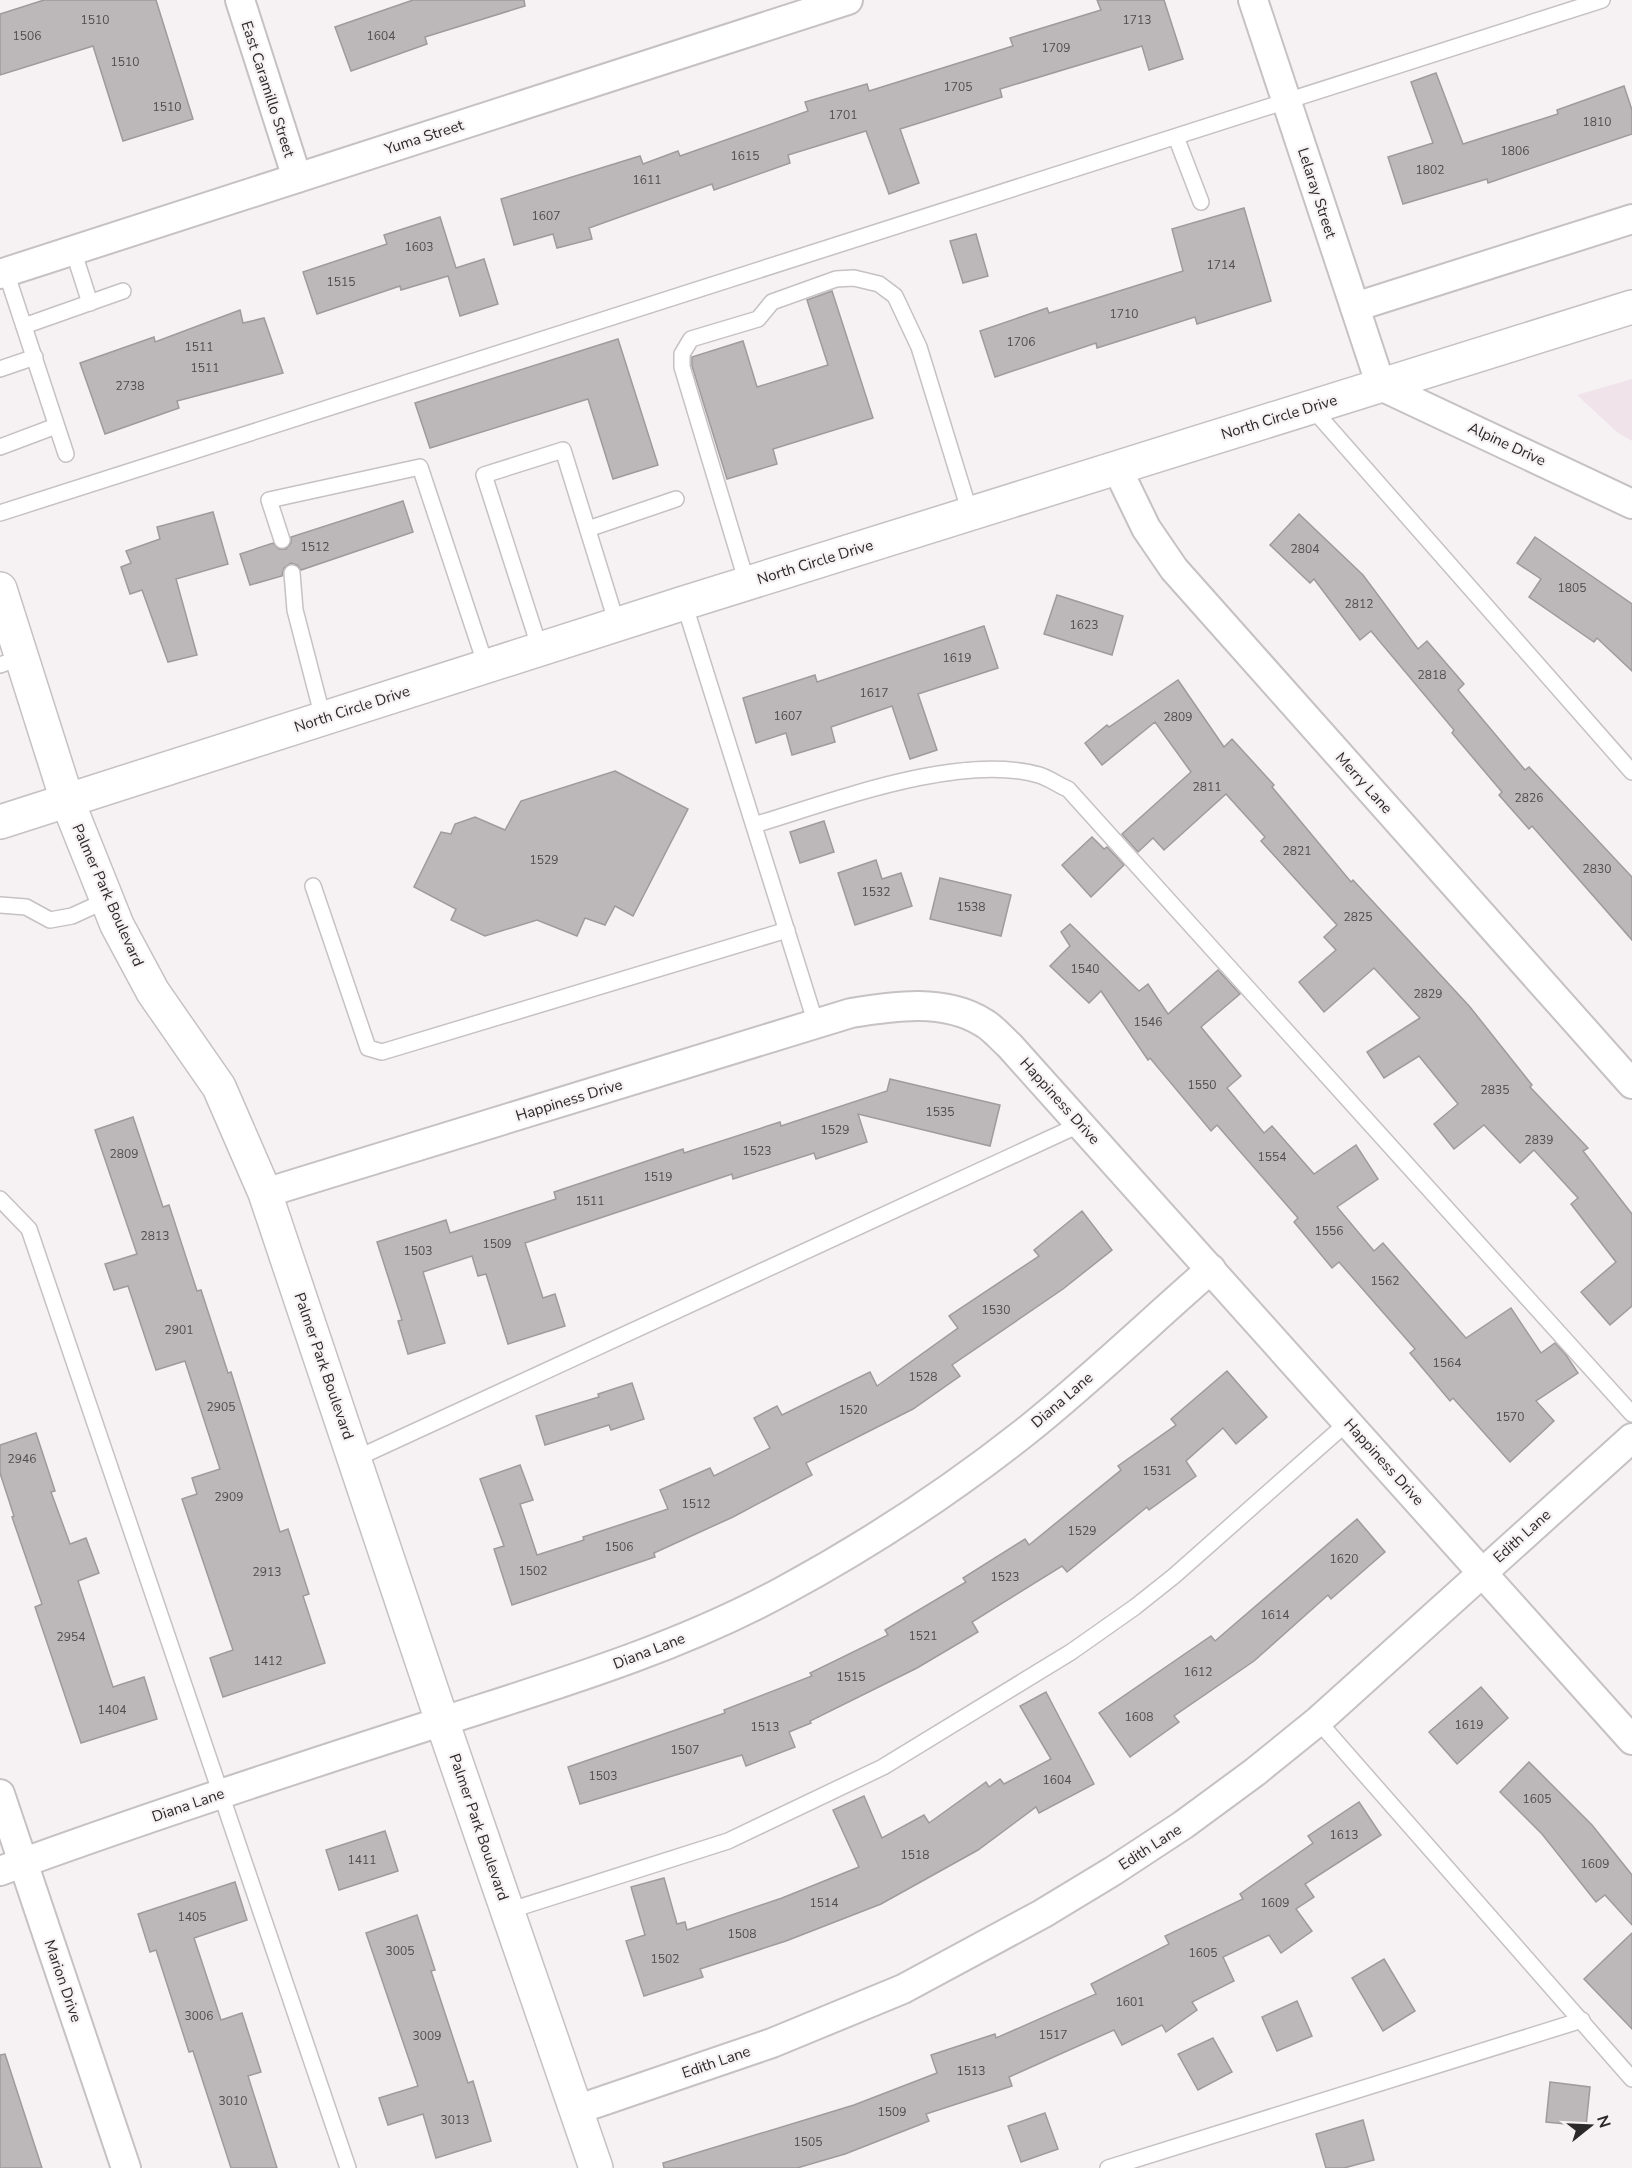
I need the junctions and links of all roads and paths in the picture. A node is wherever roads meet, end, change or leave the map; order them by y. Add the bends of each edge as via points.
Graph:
1 (240, 0) edge
2 (848, 0) edge
3 (1253, 0) edge
4 (1602, 0) edge
5 (1287, 101) junction
6 (1176, 137) junction
7 (297, 178) junction
8 (1202, 202) dead end
9 (1632, 219) edge
10 (73, 250) junction
11 (3, 273) edge
12 (123, 291) dead end
13 (90, 303) junction
14 (1355, 307) junction
15 (1632, 308) edge
16 (24, 326) junction
17 (35, 357) junction
18 (0, 369) edge
19 (1382, 386) junction
20 (1311, 407) junction
21 (56, 426) junction
22 (0, 447) edge
23 (66, 454) dead end
24 (1117, 468) junction
25 (676, 499) dead end
26 (1632, 504) edge
27 (0, 513) edge
28 (970, 513) junction
29 (588, 529) junction
30 (282, 540) dead end
31 (292, 573) dead end
32 (747, 583) junction
33 (0, 589) edge
34 (684, 603) junction
35 (617, 624) junction
36 (6, 629) edge
37 (540, 649) junction
38 (11, 661) edge
39 (486, 666) junction
40 (323, 718) junction
41 (1632, 772) edge
42 (67, 800) junction
43 (0, 822) edge
44 (753, 825) junction
45 (313, 886) dead end
46 (107, 900) junction
47 (0, 905) edge
48 (787, 930) junction
49 (816, 1024) junction
50 (1632, 1084) edge
51 (1081, 1124) junction
52 (266, 1193) junction
53 (0, 1199) edge
54 (1211, 1269) junction
55 (1632, 1414) edge
56 (1348, 1422) junction
57 (1632, 1438) edge
58 (355, 1459) junction
59 (1482, 1571) junction
60 (442, 1721) junction
61 (1318, 1721) junction
62 (1632, 1740) edge
63 (221, 1793) junction
64 (0, 1794) edge
65 (11, 1867) edge
66 (508, 1911) junction
67 (1582, 2020) junction
68 (1632, 2079) edge
69 (576, 2110) junction
70 (126, 2168) edge
71 (348, 2168) edge
72 (596, 2168) edge
73 (1108, 2168) edge

1 - 7 street, East Caramillo Street
2 - 7 street, Yuma Street
3 - 5 street, Lelaray Street
4 - 5 lane
5 - 6 lane
5 - 14 street, Lelaray Street
6 - 8 lane
6 - 27 lane
7 - 10 street, Yuma Street
9 - 14 street
10 - 11 street, Yuma Street
10 - 13 lane
11 - 16 lane
12 - 13 lane
13 - 16 lane
14 - 19 street, Lelaray Street
15 - 19 main road, North Circle Drive
16 - 17 lane
17 - 18 lane
17 - 21 lane
19 - 20 main road, North Circle Drive
19 - 26 street, Alpine Drive
20 - 24 main road, North Circle Drive
20 - 41 lane
21 - 22 lane
21 - 23 lane
24 - 28 main road, North Circle Drive
24 - 50 street, Merry Lane via 1146,528 1174,569
25 - 29 lane
28 - 32 main road, North Circle Drive
28 - 32 lane via 919,347 895,296 879,284 855,278 836,279 772,302 758,319 691,339 685,346 682,367
29 - 35 lane
29 - 37 lane via 563,450 484,475
30 - 39 lane via 269,500 420,467
31 - 40 lane via 295,610
32 - 34 main road, North Circle Drive
33 - 36 main road, Palmer Park Boulevard
34 - 35 main road, North Circle Drive
34 - 44 lane
35 - 37 main road, North Circle Drive
36 - 38 main road, Palmer Park Boulevard
37 - 39 main road, North Circle Drive
38 - 42 main road, Palmer Park Boulevard
39 - 40 main road, North Circle Drive
40 - 42 main road, North Circle Drive
42 - 43 main road, North Circle Drive
42 - 46 main road, Palmer Park Boulevard
44 - 48 lane
44 - 55 lane via 920,776 1002,769 1040,775 1068,789
45 - 48 lane via 368,1048 382,1052
46 - 47 lane via 72,916 50,920 26,907
46 - 52 main road, Palmer Park Boulevard via 129,951 153,992 219,1087
48 - 49 lane
49 - 51 street, Happiness Drive via 889,1007 953,1009 992,1030
49 - 52 street, Happiness Drive
51 - 54 street, Happiness Drive
51 - 58 lane
52 - 58 main road, Palmer Park Boulevard
53 - 63 lane via 29,1228
54 - 56 street, Happiness Drive
54 - 60 street, Diana Lane via 1027,1431 911,1515 841,1558 781,1592 651,1652
56 - 59 street, Happiness Drive
56 - 66 lane via 1135,1607 1071,1652 883,1767 728,1841
57 - 59 street, Edith Lane
58 - 60 main road, Palmer Park Boulevard
59 - 61 street, Edith Lane
59 - 62 street, Happiness Drive
60 - 63 street, Diana Lane
60 - 66 main road, Palmer Park Boulevard
61 - 67 lane
61 - 69 street, Edith Lane via 1219,1799 1113,1871 913,1984 772,2043
63 - 65 street, Diana Lane
63 - 71 lane
64 - 65 street, Marion Drive
65 - 70 street, Marion Drive
66 - 69 main road, Palmer Park Boulevard
67 - 68 lane
67 - 73 lane
69 - 72 main road, Palmer Park Boulevard

